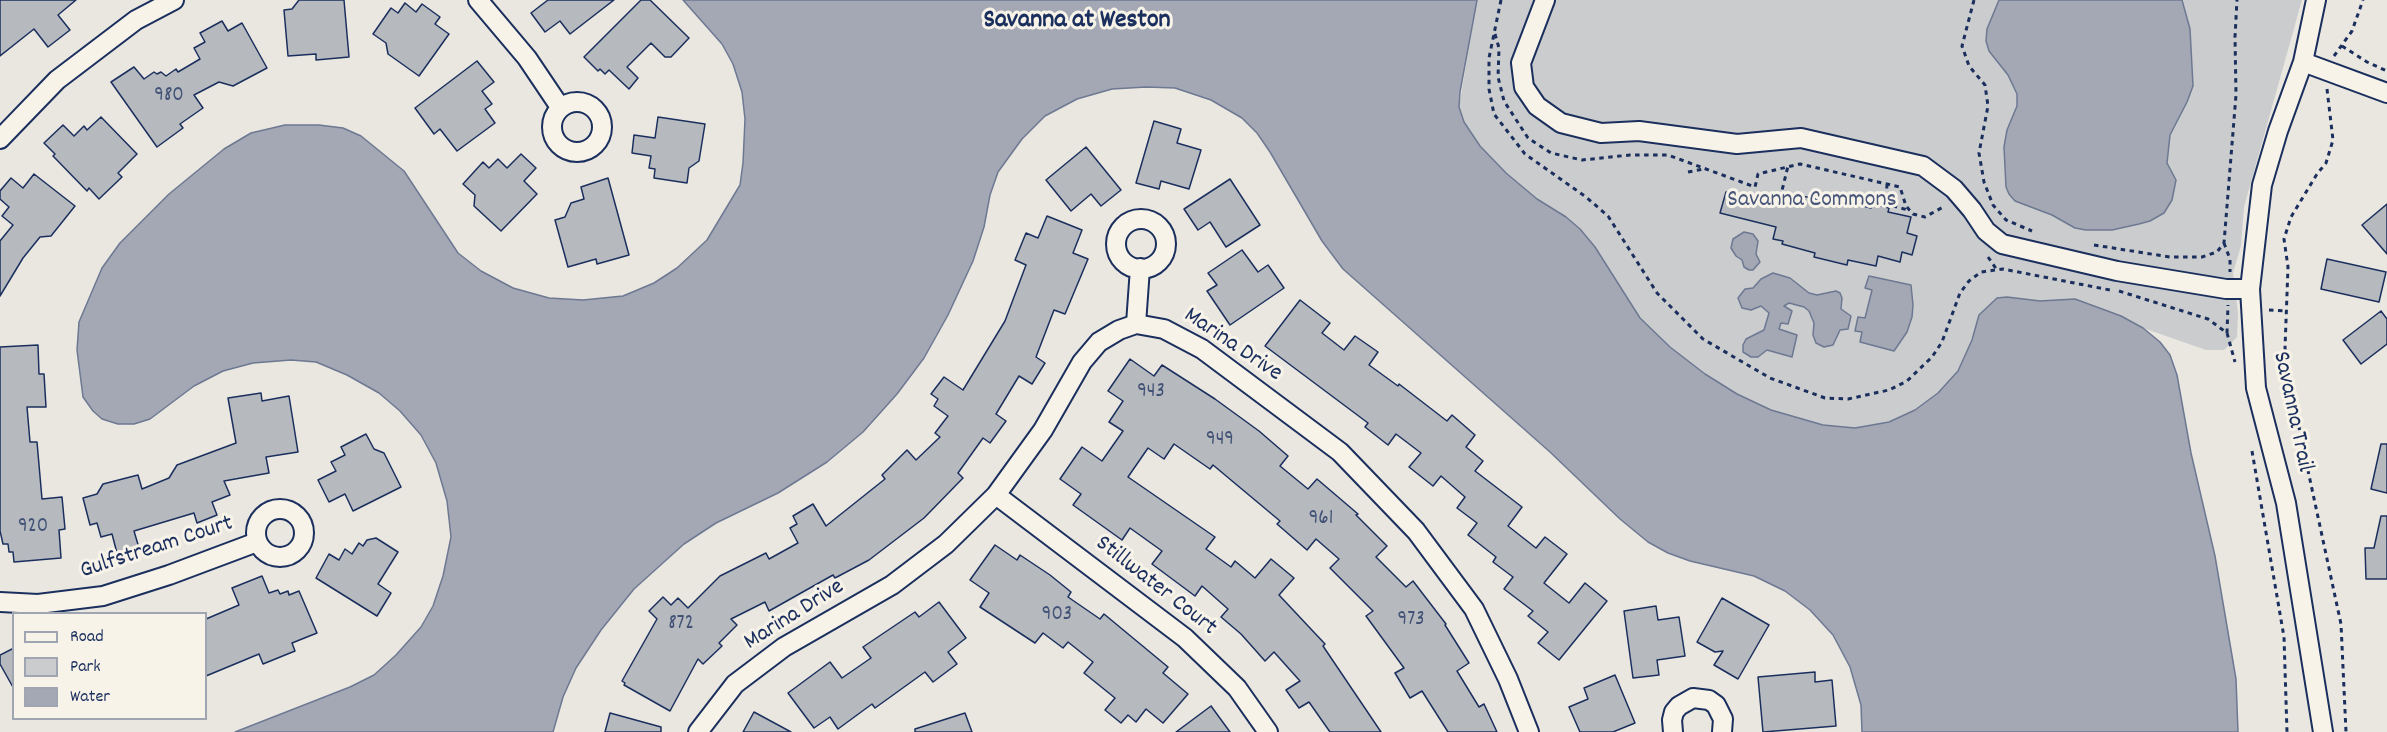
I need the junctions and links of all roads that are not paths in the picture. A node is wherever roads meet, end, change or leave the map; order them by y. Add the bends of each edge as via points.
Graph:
1 (174, 0) edge
2 (478, 0) edge
3 (1545, 0) edge
4 (2316, 0) edge
5 (2303, 62) junction
6 (2387, 93) edge
7 (560, 107) dead end
8 (0, 139) edge
9 (1140, 268) dead end
10 (2250, 289) junction
11 (1136, 324) junction
12 (996, 495) junction
13 (257, 542) dead end
14 (0, 602) edge
15 (2318, 696) junction
16 (698, 732) edge
17 (1268, 732) edge
18 (1529, 732) edge
19 (1673, 732) edge
20 (1722, 732) edge
21 (2317, 732) edge
22 (2323, 732) edge

1 - 8 street via 136,20 57,81
2 - 7 street via 527,58
3 - 10 street via 1521,63 1524,87 1537,106 1561,123 1600,134 1639,131 1737,144 1801,138 1923,165 1954,189 1986,231 2002,244 2117,271 2226,289
4 - 5 street, Savanna Trail
5 - 6 street
5 - 10 street, Savanna Trail via 2262,186
9 - 11 street
10 - 15 street, Savanna Trail via 2256,388 2286,503
11 - 12 street, Marina Drive via 1100,342 1082,362 1043,430
11 - 18 street, Marina Drive via 1164,329 1202,349 1347,459 1416,531 1474,609
12 - 16 street, Marina Drive via 946,544 892,585 784,647 735,684
12 - 17 street, Stillwater Court via 1185,638 1237,688
13 - 14 street, Gulfstream Court via 103,596 38,604
15 - 21 street, Savanna Trail
15 - 22 street, Savanna Trail
19 - 20 street via 1672,720 1679,706 1701,698 1721,712

